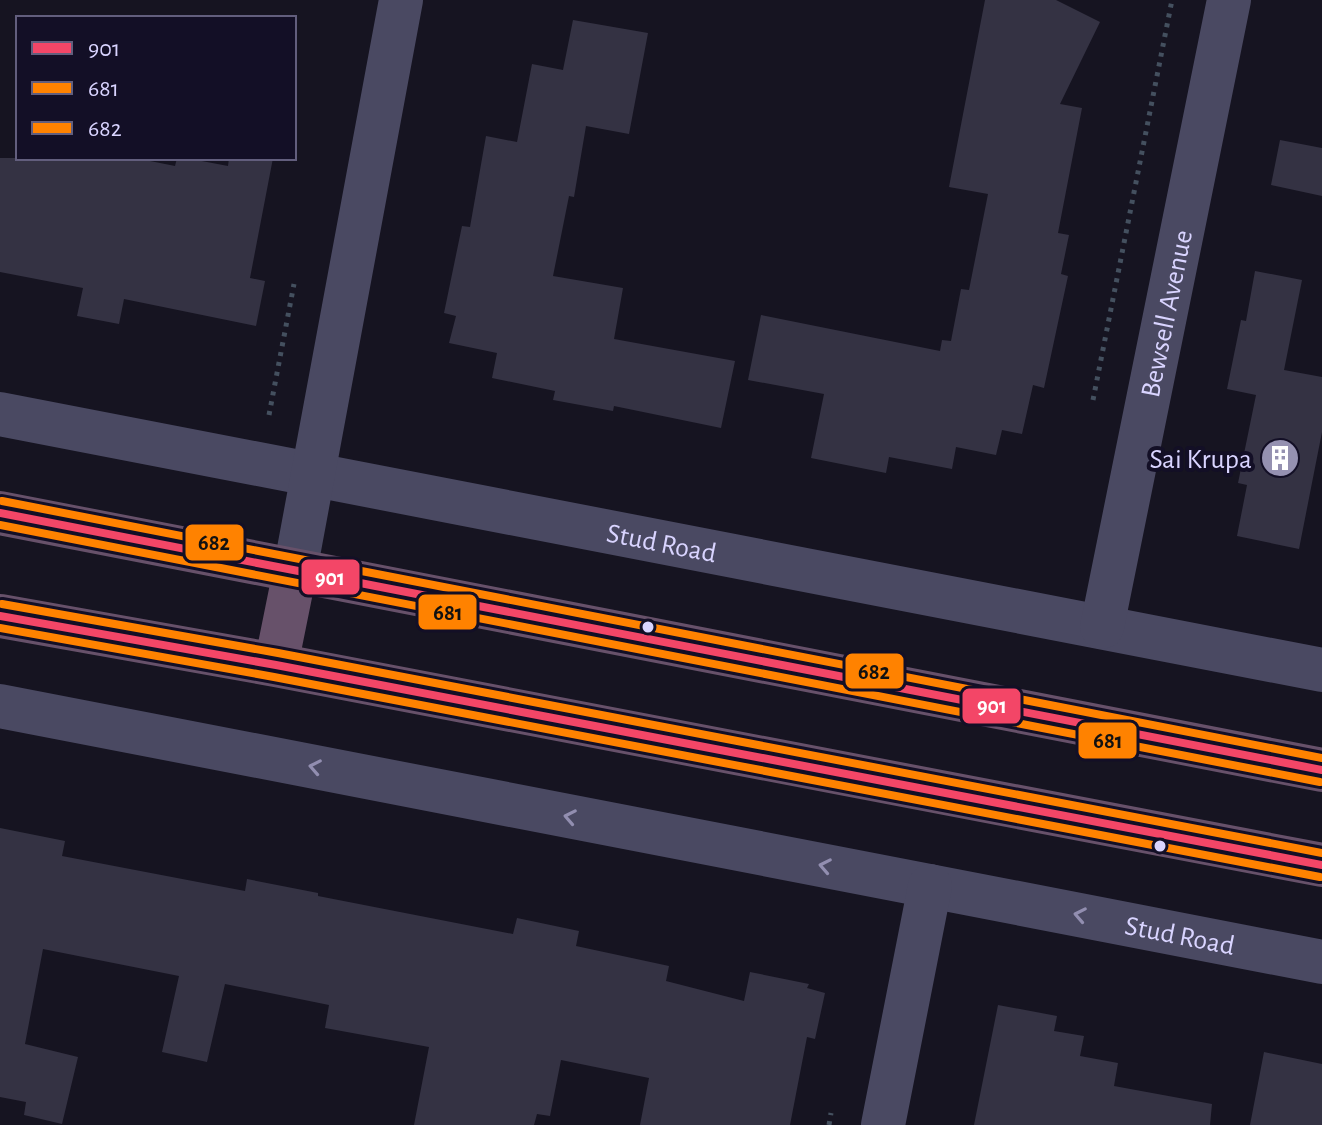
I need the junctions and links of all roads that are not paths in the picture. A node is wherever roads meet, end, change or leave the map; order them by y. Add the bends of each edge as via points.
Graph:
1 (401, 0) edge
2 (1229, 0) edge
3 (0, 414) edge
4 (311, 474) junction
5 (0, 513) edge
6 (295, 571) junction
7 (0, 616) edge
8 (1102, 627) junction
9 (276, 665) junction
10 (1322, 670) edge
11 (0, 706) edge
12 (1322, 770) edge
13 (1322, 865) edge
14 (930, 886) junction
15 (1322, 962) edge
16 (883, 1125) edge

1 - 4 street
2 - 8 street, Bewsell Avenue
3 - 4 street, Stud Road
4 - 6 street
4 - 8 street, Stud Road
5 - 6 highway
6 - 9 highway
6 - 12 highway
7 - 9 highway
8 - 10 street, Stud Road
9 - 13 highway
14 -> 11 street, Stud Road
15 -> 14 street, Stud Road
14 - 16 street

